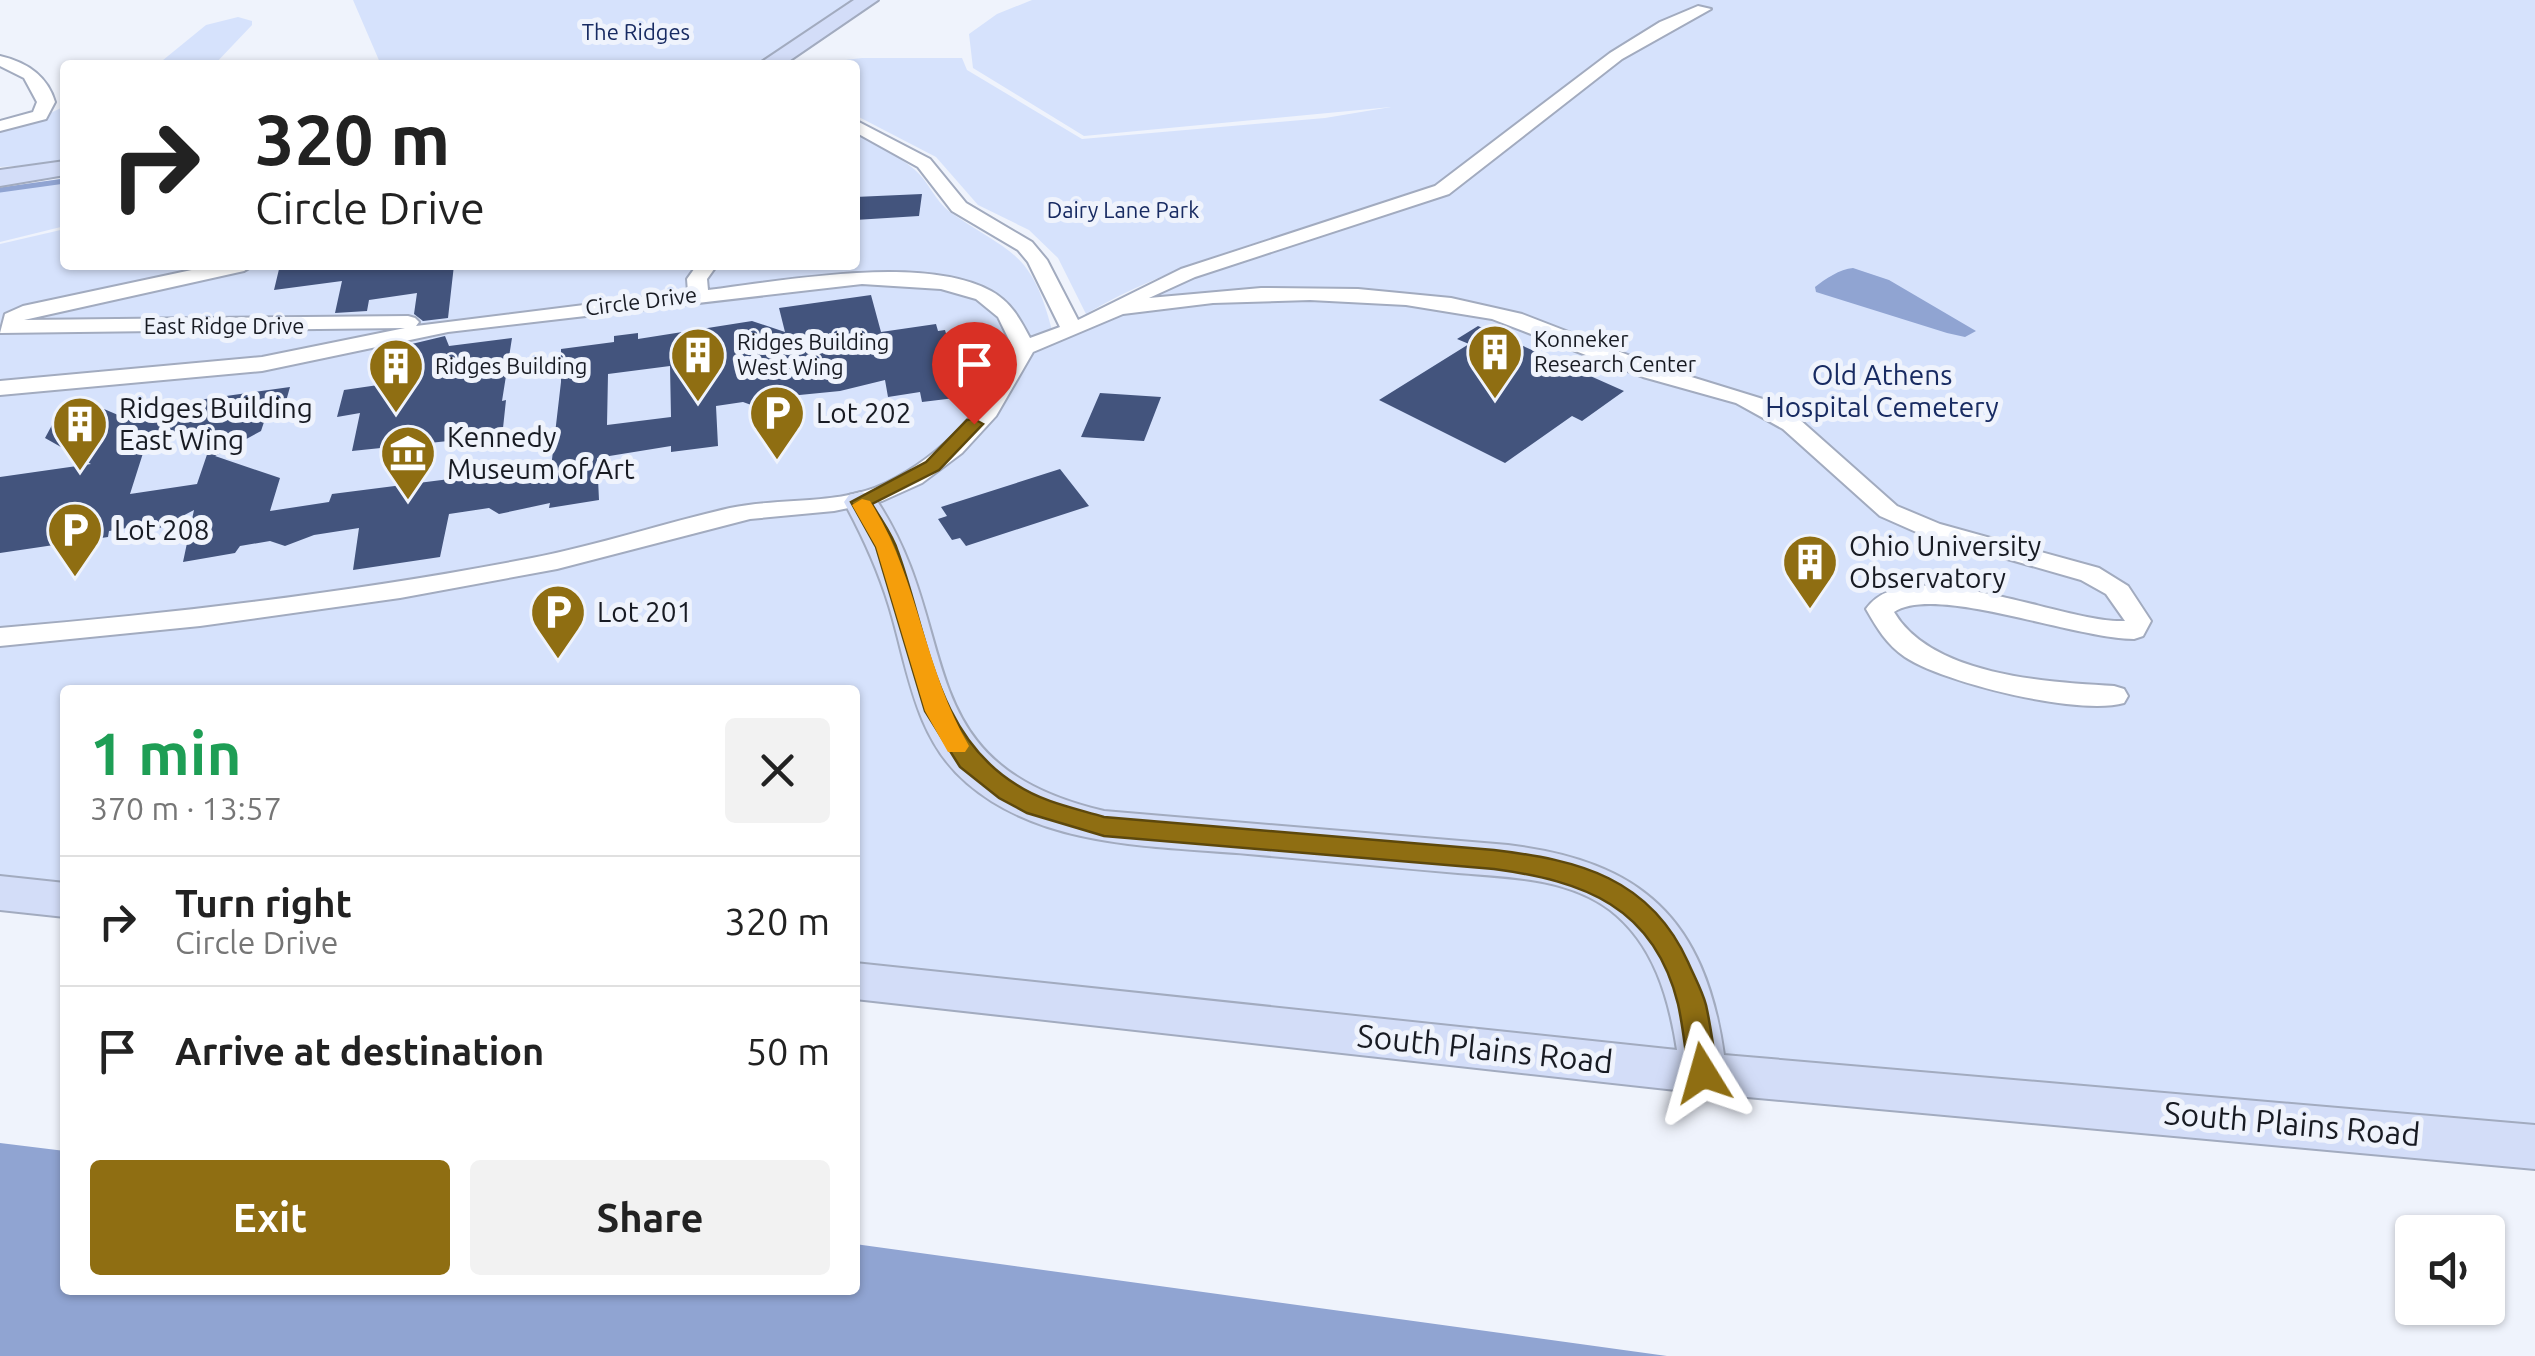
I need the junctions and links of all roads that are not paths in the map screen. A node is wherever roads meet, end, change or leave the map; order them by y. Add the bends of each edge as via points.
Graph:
1 (868, 0) edge
2 (1703, 9) dead end
3 (776, 60) edge
4 (0, 61) edge
5 (0, 126) edge
6 (860, 127) edge
7 (60, 169) edge
8 (0, 178) edge
9 (220, 270) edge
10 (704, 270) edge
11 (698, 294) junction
12 (1124, 308) junction
13 (0, 325) edge
14 (448, 326) junction
15 (1072, 329) junction
16 (1024, 348) junction
17 (0, 388) edge
18 (861, 502) junction
19 (0, 637) edge
20 (2114, 696) dead end
21 (0, 893) edge
22 (60, 899) edge
23 (860, 982) edge
24 (1703, 1073) junction
25 (2535, 1147) edge

1 - 3 street
2 - 12 street via 1616,56 1442,190 1188,273
4 - 5 street via 17,65 38,83 46,102 40,115
6 - 15 street via 924,163 959,207 1026,246
7 - 8 street
9 - 13 street via 30,310
10 - 11 street
11 - 14 street, Circle Drive
11 - 16 street, Circle Drive via 862,278 942,283 997,304
12 - 15 street
12 - 20 street via 1240,296 1427,300 1529,323 1659,375 1753,402 1788,423 1880,507 1938,532 2113,586 2138,621 2134,630 2090,630 1970,600 1905,594 1879,609 1895,639 1969,672
13 - 14 street, East Ridge Drive
14 - 17 street, Circle Drive via 262,364
15 - 16 street
16 - 18 street via 1013,378 952,448 916,476
18 - 19 street via 764,509 624,546 434,584 162,623
18 - 24 street via 886,547 937,711 968,761 1007,791 1065,818 1104,826 1540,865 1602,884 1643,914 1667,946 1692,1002
21 - 22 street
23 - 24 street, South Plains Road
24 - 25 street, South Plains Road

